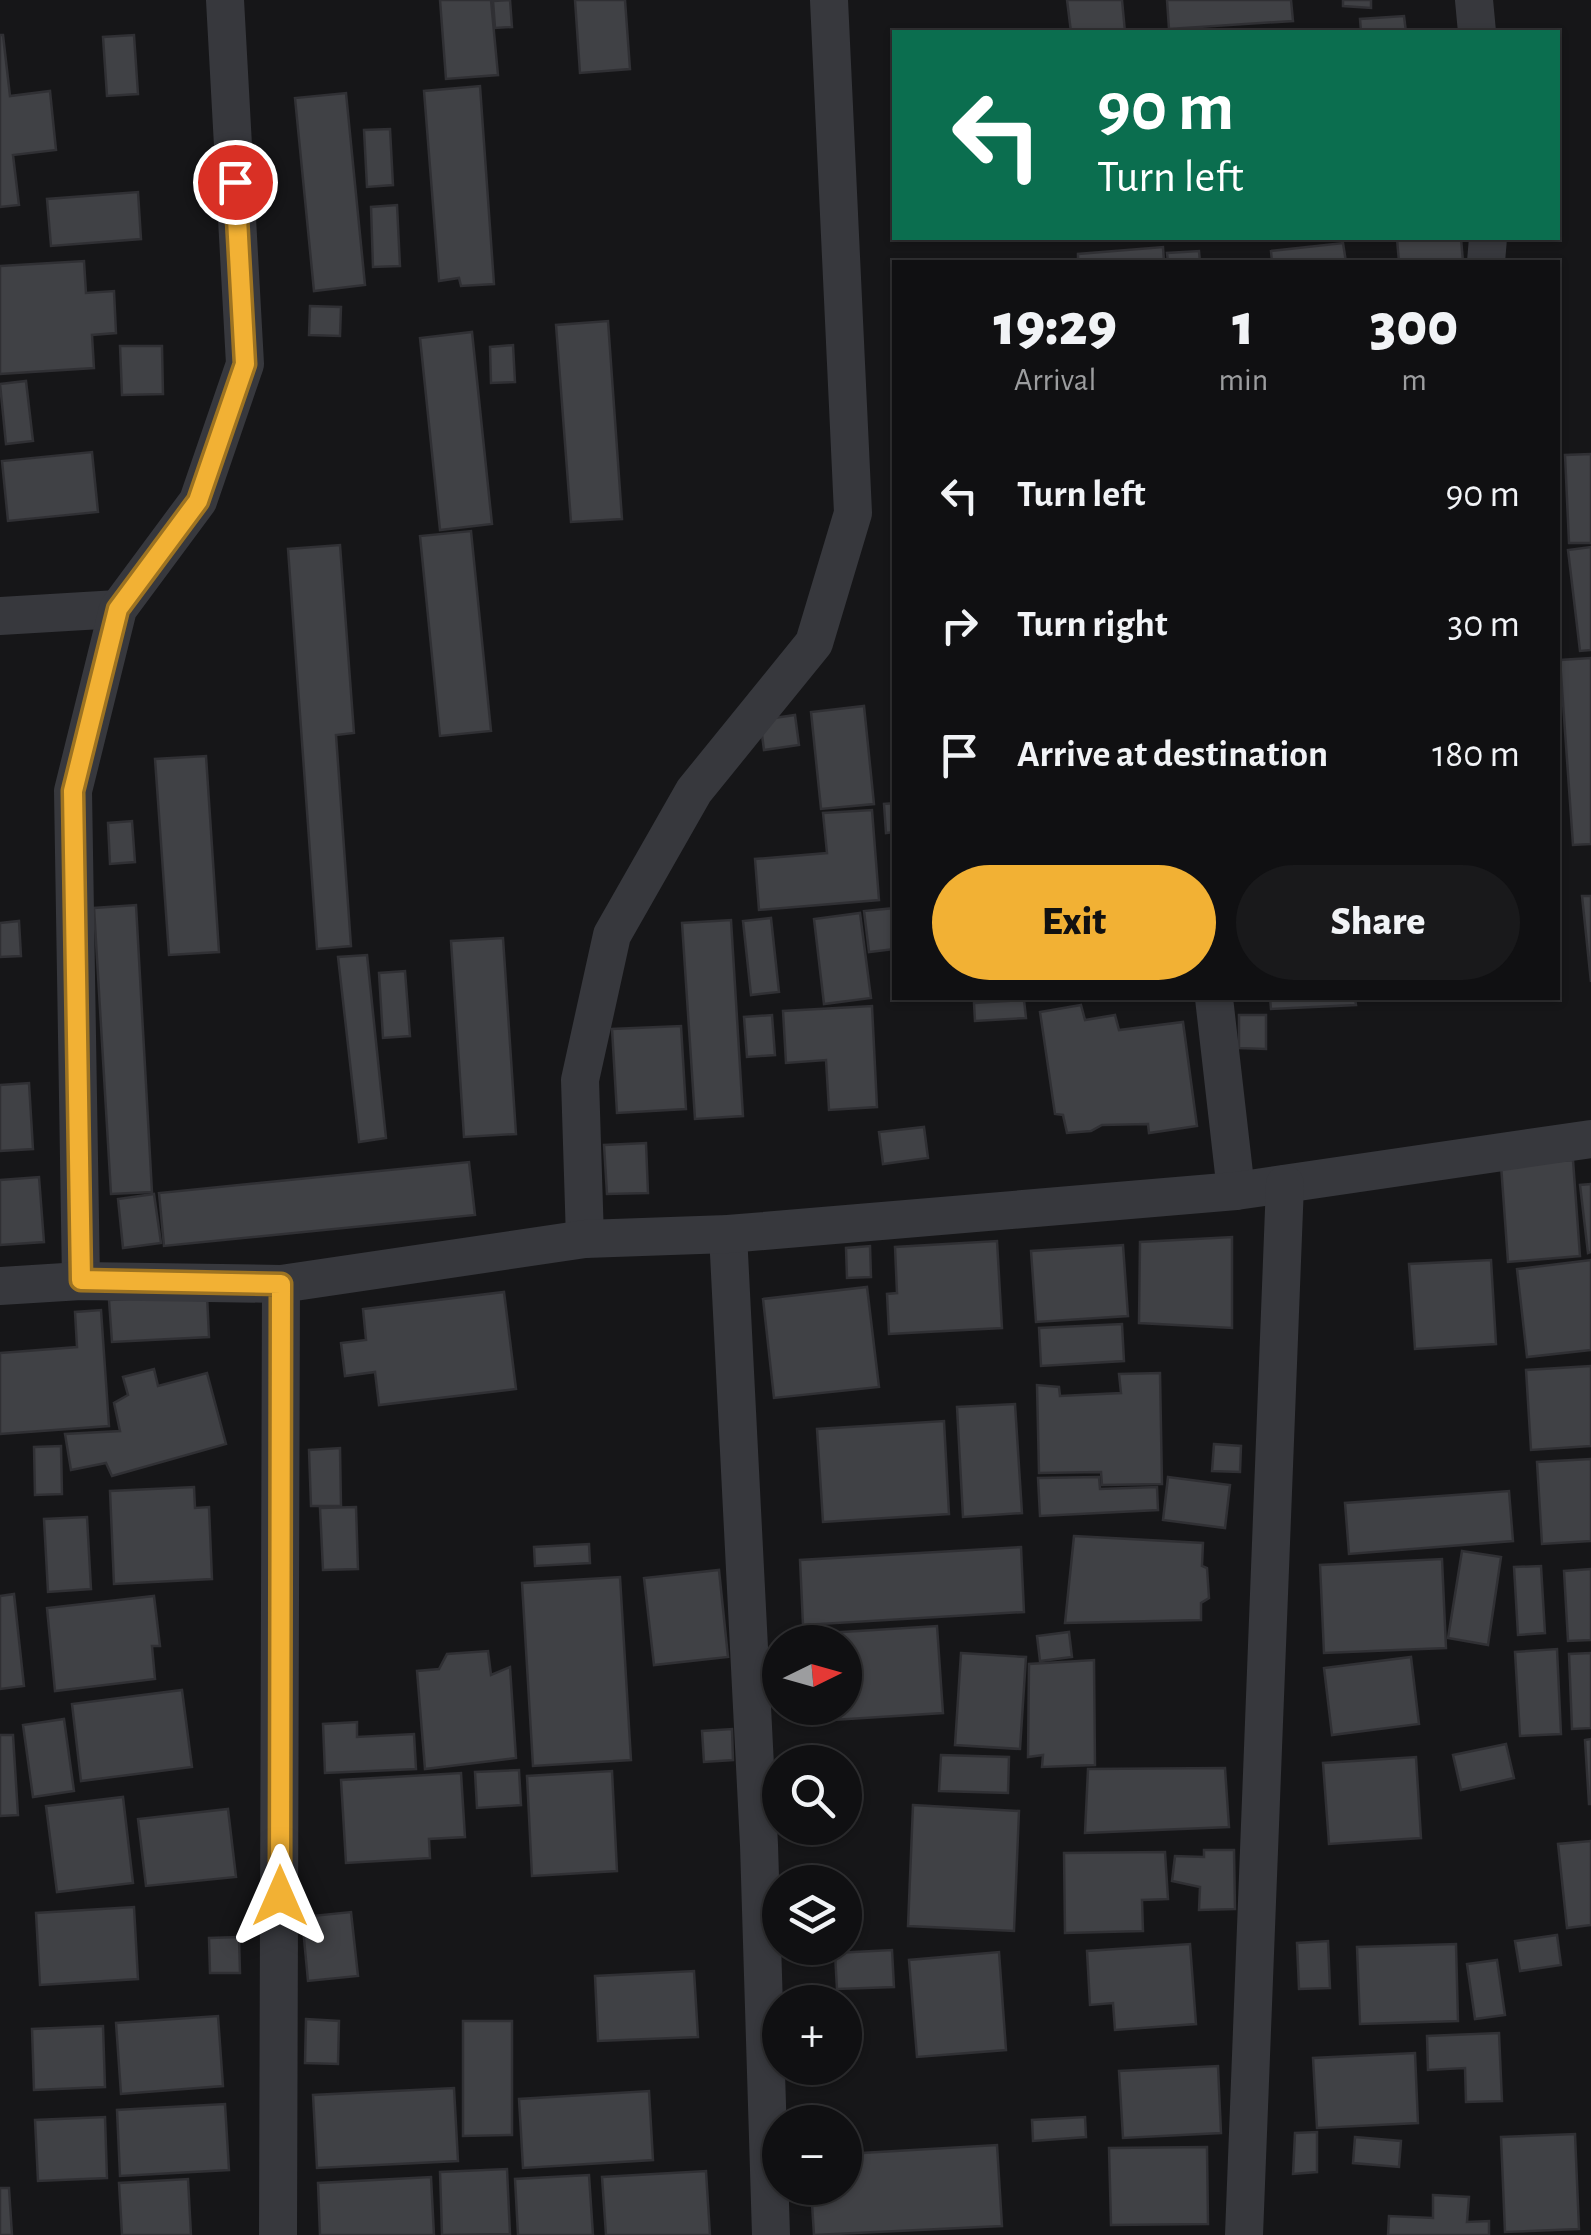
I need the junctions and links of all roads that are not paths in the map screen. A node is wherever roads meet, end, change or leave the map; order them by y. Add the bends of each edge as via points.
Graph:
1 (225, 0) edge
2 (828, 0) edge
3 (1474, 0) edge
4 (1477, 30) edge
5 (118, 609) junction
6 (0, 616) edge
7 (1214, 1000) edge
8 (1591, 1139) edge
9 (1285, 1184) junction
10 (1236, 1191) junction
11 (728, 1234) junction
12 (585, 1238) junction
13 (81, 1280) junction
14 (281, 1284) junction
15 (0, 1286) edge
16 (278, 2235) edge
17 (770, 2235) edge
18 (1244, 2235) edge

1 - 5 street via 245,364 198,501
2 - 12 street via 852,512 814,643 694,790 612,934 580,1080
3 - 4 street
5 - 6 street
5 - 13 street via 73,791
7 - 10 street
8 - 9 street
9 - 10 street
9 - 18 street
10 - 11 street
11 - 12 street
11 - 17 street via 760,1845
12 - 14 street
13 - 14 street
13 - 15 street
14 - 16 street

